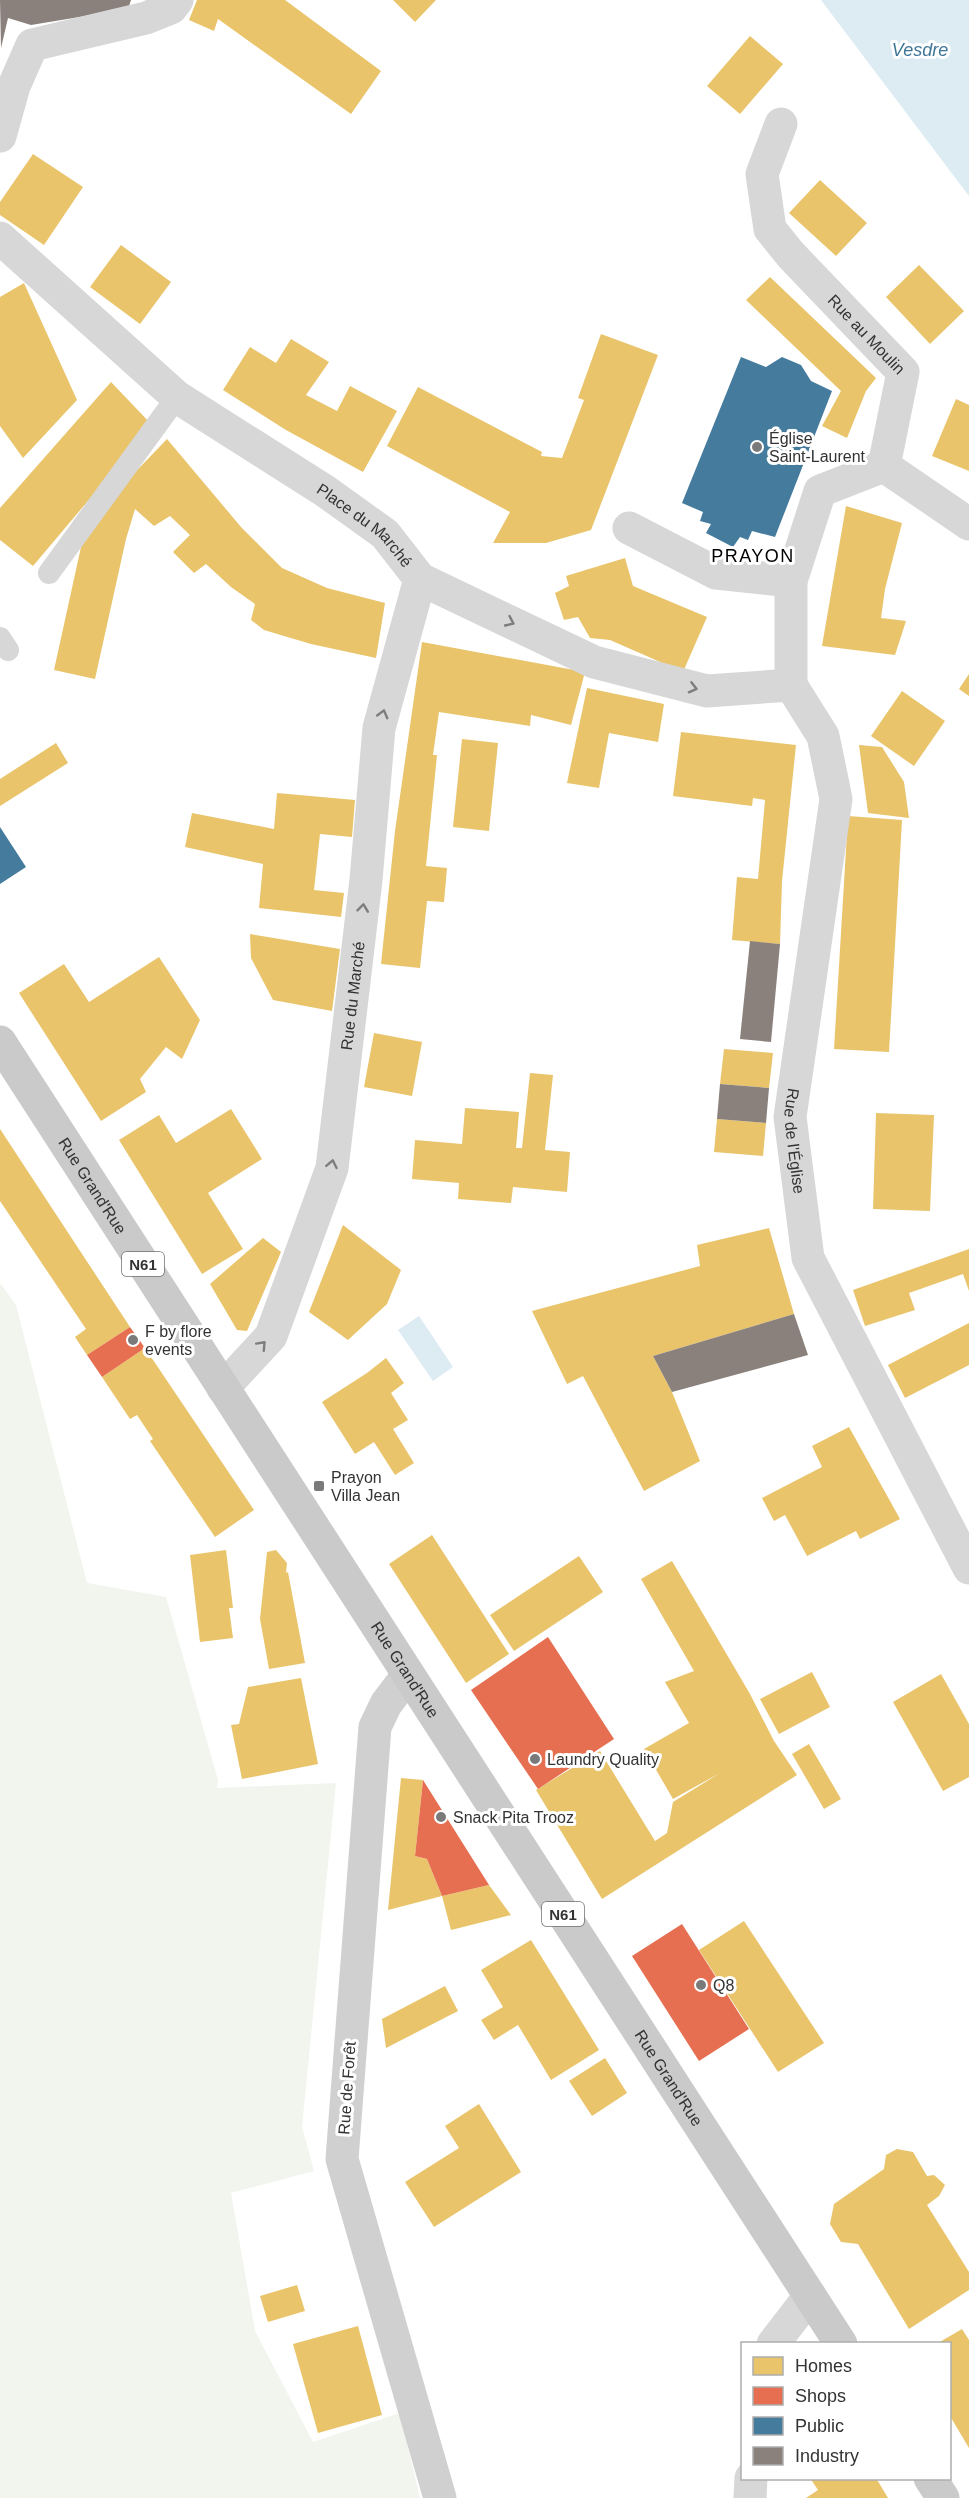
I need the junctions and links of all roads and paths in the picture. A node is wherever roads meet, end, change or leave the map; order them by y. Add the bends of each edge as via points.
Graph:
1 (177, 0) edge
2 (781, 124) dead end
3 (0, 136) edge
4 (0, 238) edge
5 (177, 397) junction
6 (884, 466) junction
7 (969, 524) edge
8 (629, 528) dead end
9 (49, 573) dead end
10 (420, 579) junction
11 (791, 581) junction
12 (791, 685) junction
13 (0, 1042) edge
14 (223, 1388) junction
15 (969, 1568) edge
16 (408, 1675) junction
17 (810, 2296) junction
18 (774, 2342) edge
19 (840, 2342) edge
20 (751, 2480) edge
21 (931, 2480) edge
22 (440, 2498) edge
23 (750, 2498) edge
24 (943, 2498) edge

1 - 3 street via 171,8 146,18 32,45 14,86
2 - 6 street, Rue au Moulin via 762,174 770,229 903,372
4 - 5 street, Place du Marché
5 - 9 lane
5 - 10 street, Place du Marché via 325,491 384,534
6 - 7 street
6 - 11 street via 820,490
8 - 11 street via 716,573
10 -> 12 street, Place du Marché via 594,662 707,691
14 -> 10 street, Rue du Marché via 271,1336 332,1168 366,880 379,728
11 - 12 street
12 - 15 street, Rue de l'Église via 823,736 836,799 790,1117 808,1258
13 - 14 main road, Rue Grand'Rue / N61
14 - 16 main road, Rue Grand'Rue / N61
16 - 17 main road, Rue Grand'Rue / N61
16 - 22 street, Rue de Forêt via 386,1704 375,1727 342,2159
17 - 18 street
17 - 19 main road, Rue Grand'Rue / N61
20 - 23 street
21 - 24 main road

